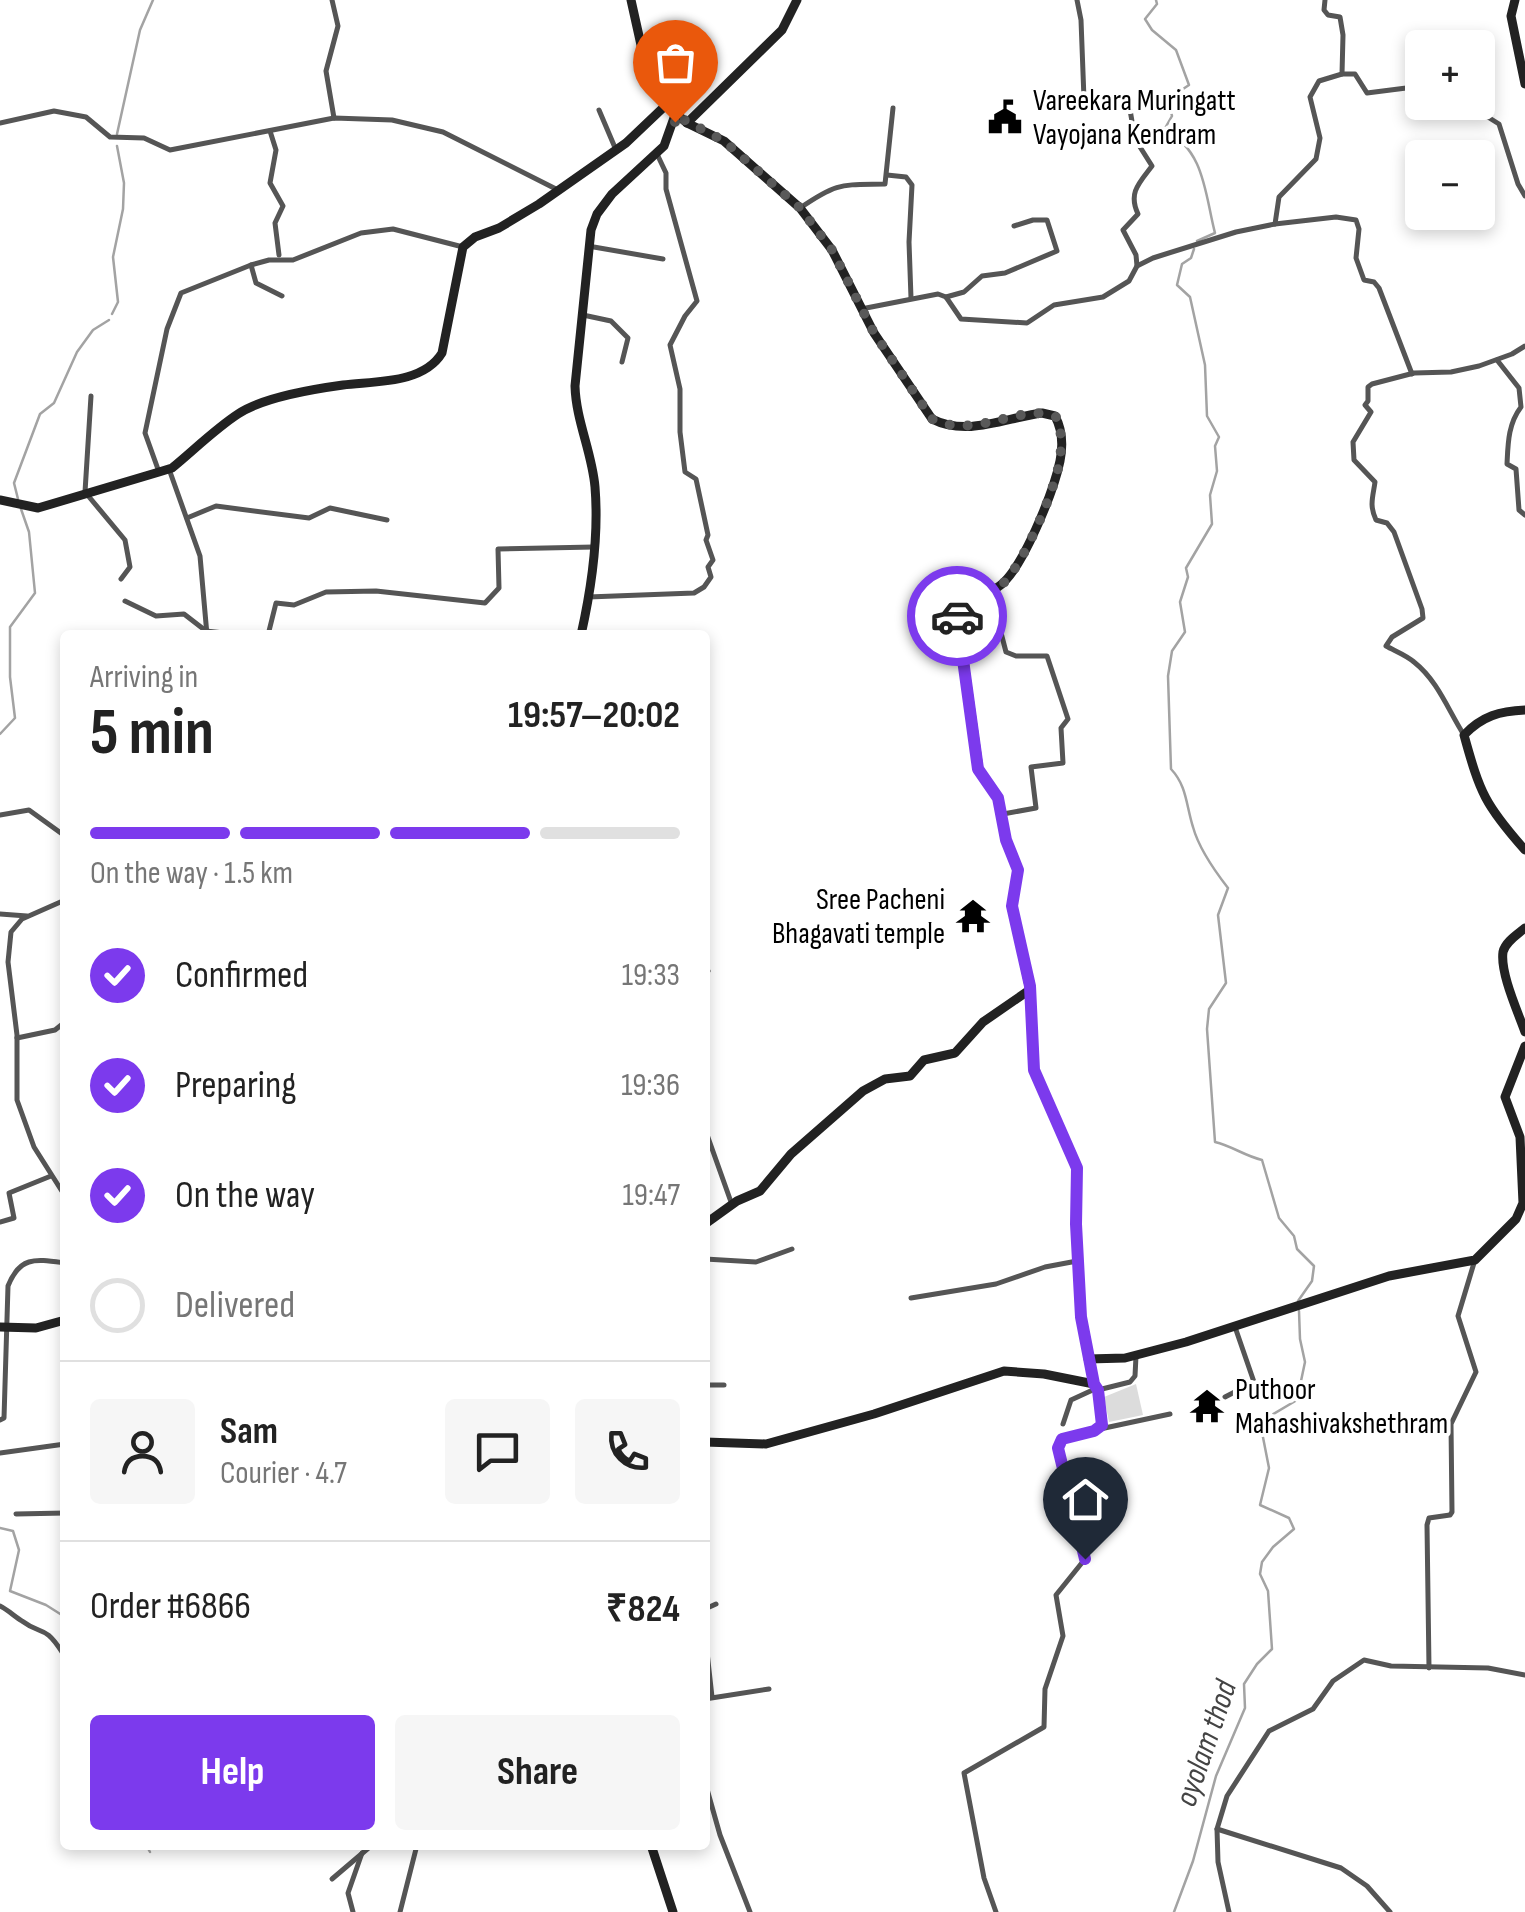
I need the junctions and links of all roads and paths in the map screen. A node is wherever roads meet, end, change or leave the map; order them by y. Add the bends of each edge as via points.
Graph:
1 (332, 0) edge
2 (631, 0) edge
3 (798, 0) edge
4 (1077, 0) edge
5 (1325, 0) edge
6 (1514, 0) edge
7 (1342, 74) junction
8 (1525, 84) edge
9 (1405, 88) edge
10 (666, 105) junction
11 (893, 108) dead end
12 (598, 110) dead end
13 (675, 115) junction
14 (334, 118) junction
15 (1493, 120) edge
16 (0, 123) edge
17 (687, 123) junction
18 (270, 131) junction
19 (616, 150) junction
20 (657, 154) junction
21 (886, 175) junction
22 (557, 190) junction
23 (1525, 196) edge
24 (800, 208) junction
25 (1274, 224) junction
26 (1014, 226) dead end
27 (588, 246) junction
28 (463, 247) junction
29 (279, 255) dead end
30 (663, 259) dead end
31 (252, 265) junction
32 (1137, 266) junction
33 (282, 296) dead end
34 (946, 297) junction
35 (912, 298) junction
36 (861, 309) junction
37 (581, 315) junction
38 (1525, 346) edge
39 (1496, 360) junction
40 (622, 362) dead end
41 (1412, 374) junction
42 (91, 396) dead end
43 (1523, 406) edge
44 (164, 470) junction
45 (85, 492) junction
46 (0, 500) edge
47 (1525, 515) edge
48 (187, 518) junction
49 (388, 520) dead end
50 (594, 548) junction
51 (120, 579) dead end
52 (968, 595) junction
53 (588, 597) junction
54 (125, 601) dead end
55 (203, 630) edge
56 (207, 630) edge
57 (269, 630) edge
58 (582, 630) edge
59 (1525, 710) edge
60 (1464, 735) junction
61 (1001, 814) junction
62 (0, 815) edge
63 (60, 832) edge
64 (1525, 850) edge
65 (60, 902) edge
66 (0, 914) edge
67 (27, 916) junction
68 (1525, 928) edge
69 (1028, 991) junction
70 (60, 1026) edge
71 (1525, 1032) edge
72 (17, 1038) junction
73 (1525, 1046) edge
74 (710, 1142) edge
75 (51, 1176) junction
76 (60, 1189) edge
77 (9, 1193) junction
78 (0, 1194) edge
79 (732, 1205) junction
80 (710, 1220) edge
81 (0, 1222) edge
82 (792, 1249) dead end
83 (710, 1260) edge
84 (1475, 1260) junction
85 (1077, 1261) junction
86 (60, 1264) edge
87 (911, 1298) dead end
88 (60, 1321) edge
89 (1234, 1324) junction
90 (3, 1326) edge
91 (1136, 1355) junction
92 (1088, 1359) junction
93 (710, 1385) edge
94 (724, 1386) dead end
95 (1096, 1387) junction
96 (1225, 1397) dead end
97 (1170, 1414) dead end
98 (0, 1420) edge
99 (1063, 1424) dead end
100 (1099, 1429) junction
101 (710, 1442) edge
102 (60, 1445) edge
103 (0, 1453) edge
104 (60, 1513) edge
105 (16, 1514) dead end
106 (716, 1604) dead end
107 (0, 1606) edge
108 (710, 1606) edge
109 (60, 1649) edge
110 (1429, 1668) junction
111 (1525, 1675) edge
112 (769, 1689) dead end
113 (710, 1698) edge
114 (710, 1800) edge
115 (1217, 1829) junction
116 (366, 1850) edge
117 (416, 1850) edge
118 (653, 1850) edge
119 (362, 1853) junction
120 (332, 1879) dead end
121 (354, 1912) edge
122 (400, 1912) edge
123 (673, 1912) edge
124 (750, 1912) edge
125 (996, 1912) edge
126 (1229, 1912) edge
127 (1390, 1912) edge

1 - 14 street via 338,26 326,72
2 - 10 main road via 643,54
3 - 17 main road via 782,30
4 - 32 street via 1084,99 1128,98 1135,139 1152,166 1134,190 1138,214 1123,230
5 - 7 street via 1328,16 1340,17
6 - 8 main road via 1511,16
7 - 9 street via 1355,74 1367,93
7 - 25 street via 1320,81 1310,97 1320,138 1316,158 1279,198
10 - 13 main road
10 - 19 main road
11 - 21 street
12 - 19 street
13 - 17 main road
13 - 20 main road
14 - 18 street
14 - 22 street via 392,120 443,132
15 - 23 street
16 - 18 street via 54,111 86,117 110,137 144,138 170,150
17 - 24 main road via 724,141
18 - 29 street via 276,150 270,183 283,206 275,223
19 - 22 main road
20 - 27 main road via 597,214
20 - 53 street via 698,300 670,344 686,472 696,480 712,577 694,593
21 - 24 street via 886,184 845,184
21 - 35 street via 906,177 912,185
22 - 28 main road
24 - 36 main road via 832,250
25 - 32 street
25 - 41 street via 1356,220 1356,258 1364,280 1379,288
26 - 34 street via 1047,220 1057,251 982,276
27 - 30 street
27 - 37 main road
28 - 31 street via 393,229 361,233 293,260
28 - 44 main road via 436,364 393,381 290,395 242,411
31 - 33 street via 256,283
31 - 44 street via 181,293 146,434
32 - 34 street via 1130,281 1103,298 1054,306 1026,323 961,319
34 - 35 street
35 - 36 street
36 - 52 main road via 932,419 966,427 1042,413 1058,418 1060,462 1036,529 1004,583
37 - 40 street via 611,321 628,338
37 - 50 main road via 576,405 595,485
38 - 39 street
39 - 41 street
39 - 43 street via 1519,388
41 - 60 street via 1368,388 1365,405 1371,412 1352,454 1375,482 1374,514 1394,532 1422,609 1423,618 1386,646 1426,674
42 - 45 street
43 - 47 street via 1514,416 1506,464 1516,469
44 - 45 main road
44 - 48 street
45 - 46 main road via 38,508
45 - 51 street via 125,540 130,567
48 - 49 street via 216,506 309,518 330,508
48 - 56 street via 200,556
50 - 53 main road
50 - 57 street via 498,549 500,588 486,603 326,592 294,605 276,603
52 - 61 main road via 956,611 973,740 978,769
52 - 61 street via 984,626 1000,629 1006,652 1047,656 1068,719 1061,728 1063,763 1031,767 1036,808
53 - 58 main road
54 - 55 street via 156,616 184,614
59 - 60 main road via 1502,711
60 - 64 main road via 1482,795
61 - 69 main road via 1018,870 1012,906
62 - 63 street via 29,810
65 - 67 street
66 - 67 street
67 - 72 street via 8,940
68 - 71 main road via 1503,952
69 - 79 main road via 983,1022 955,1052 928,1058 910,1076 863,1091 760,1191
69 - 85 main road via 1034,1070 1077,1168
70 - 72 street
72 - 75 street via 17,1100
73 - 84 main road via 1505,1097 1520,1137 1524,1203
74 - 79 street
75 - 76 street
75 - 77 street
77 - 78 street
77 - 81 street via 14,1218
79 - 80 main road
82 - 83 street via 756,1262
84 - 89 main road via 1389,1276
84 - 110 street via 1458,1316 1476,1372 1450,1424 1452,1512 1429,1518 1427,1525
85 - 87 street
85 - 92 main road
86 - 90 street via 27,1261 15,1269
88 - 90 main road
89 - 91 main road
89 - 96 street via 1254,1382
90 - 98 street
91 - 92 main road
91 - 95 street via 1130,1382
92 - 95 main road
93 - 94 street
95 - 99 street via 1070,1400
95 - 100 street
95 - 101 main road via 1004,1371 766,1444
97 - 100 street
100 - 125 street via 1059,1443 1085,1559 1056,1595 1063,1636 1045,1689 1044,1727 964,1773
102 - 103 street
104 - 105 street
106 - 108 street
107 - 109 street via 41,1628
110 - 111 street
110 - 115 street via 1364,1660 1332,1680 1316,1707 1259,1741 1227,1796
112 - 113 street
114 - 124 street
115 - 126 street
115 - 127 street via 1340,1868
116 - 119 street
117 - 122 street
118 - 123 main road
119 - 120 street
119 - 121 street via 348,1893

